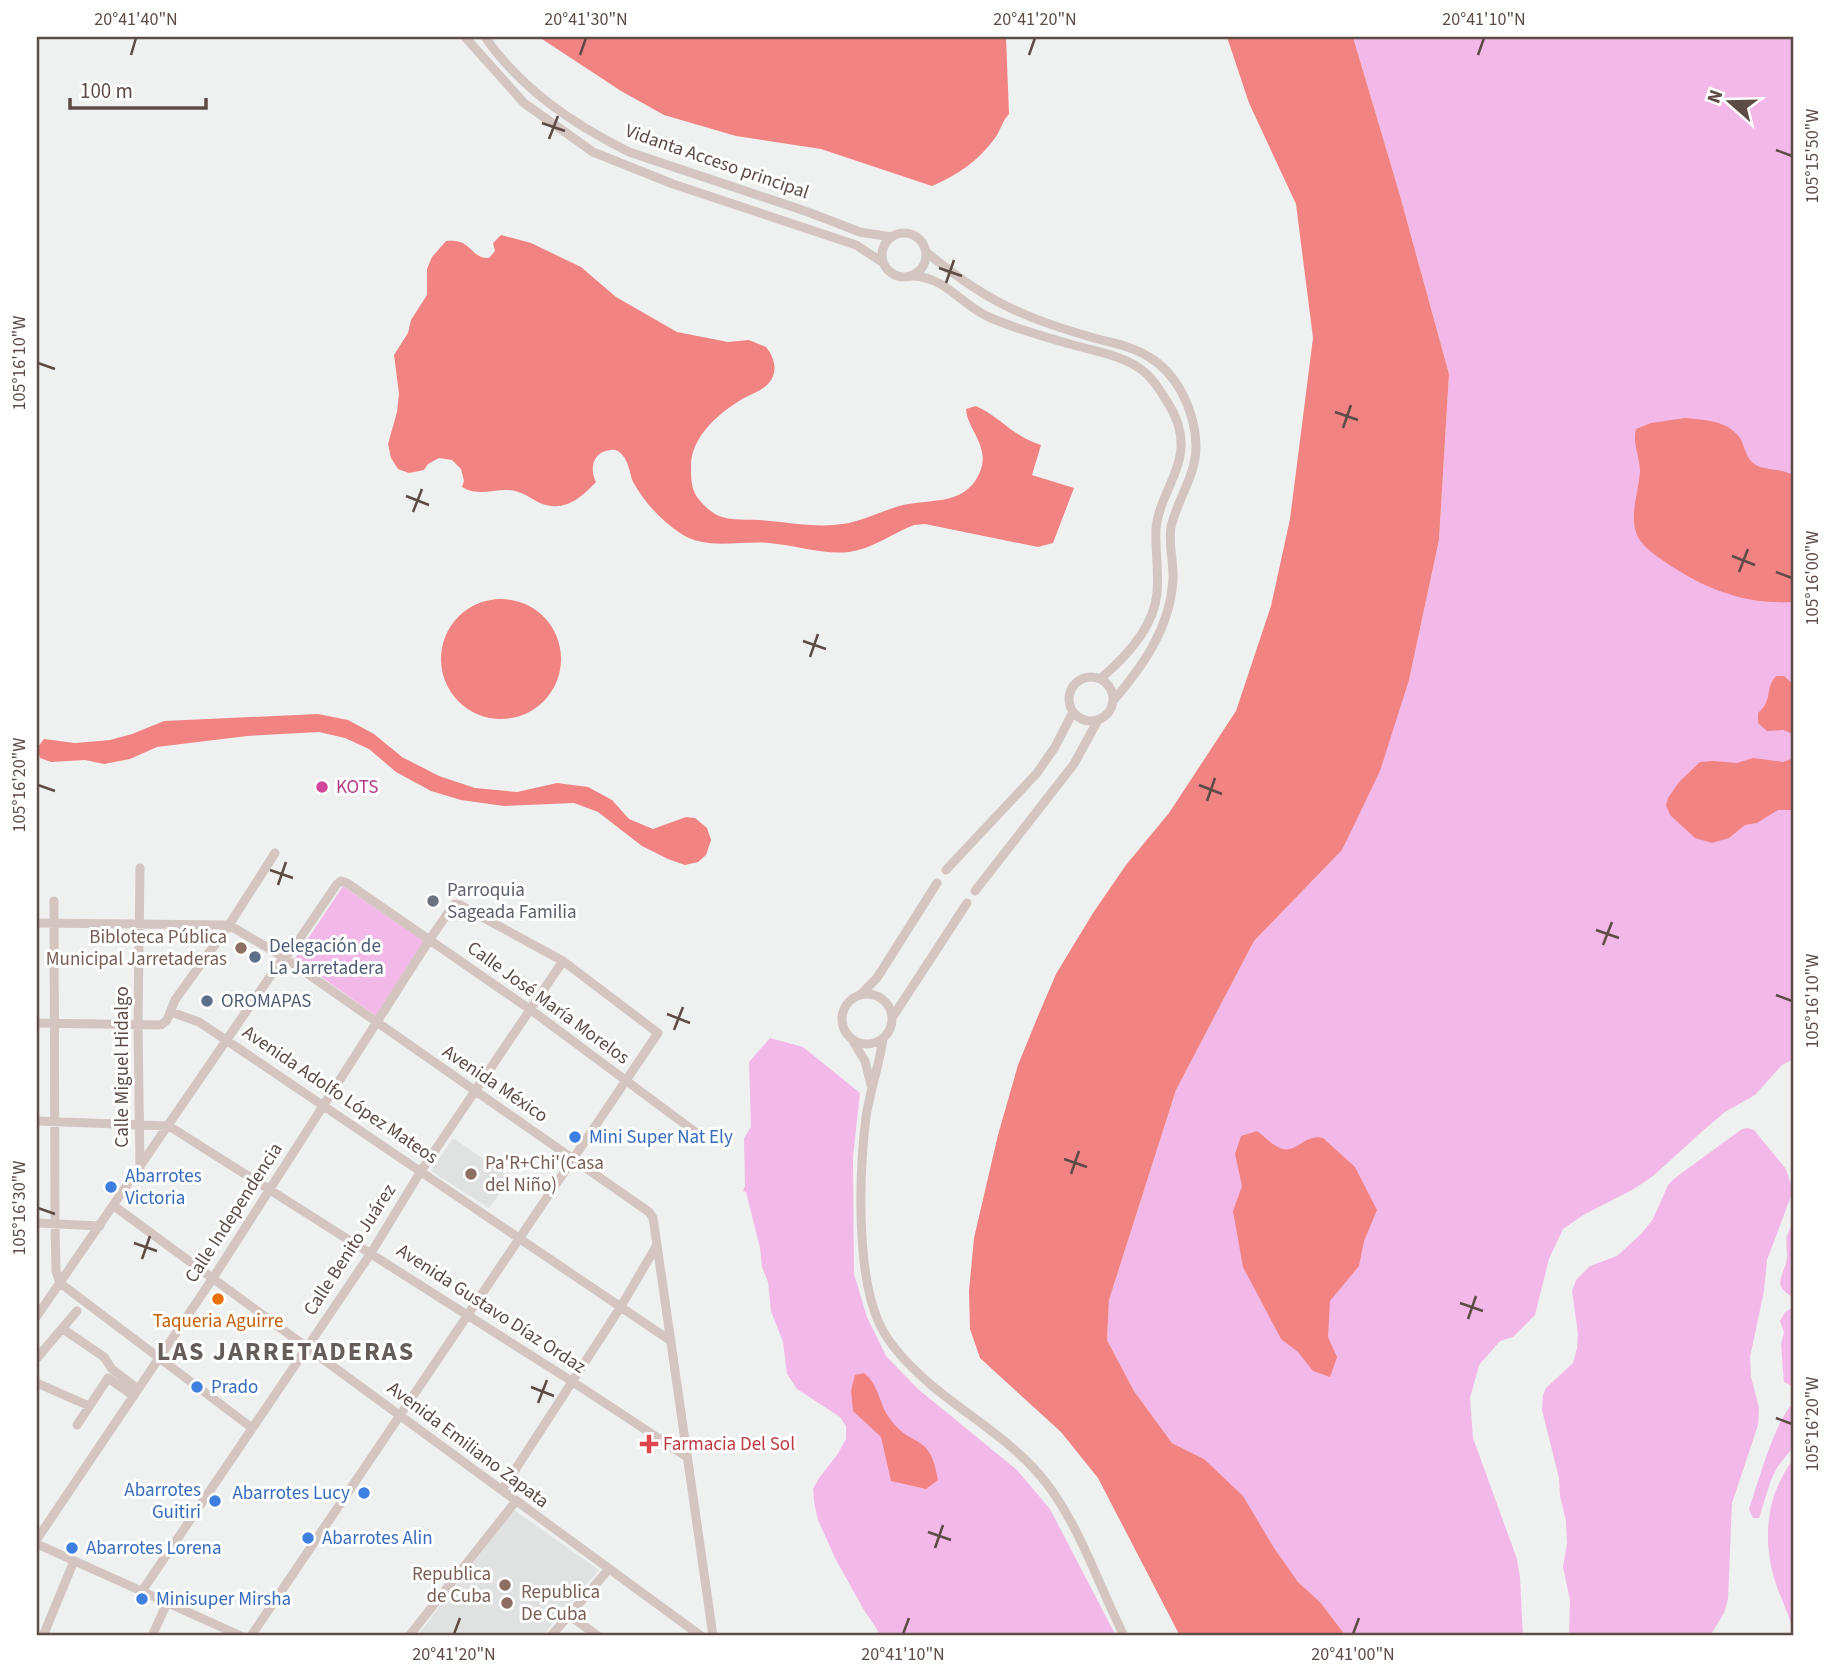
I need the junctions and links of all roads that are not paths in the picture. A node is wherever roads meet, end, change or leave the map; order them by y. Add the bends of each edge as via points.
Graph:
1 (465, 37) edge
2 (485, 37) edge
3 (891, 237) junction
4 (926, 252) junction
5 (882, 262) junction
6 (914, 276) junction
7 (1100, 680) junction
8 (1113, 701) junction
9 (1073, 712) junction
10 (1098, 720) junction
11 (275, 853) dead end
12 (140, 868) dead end
13 (946, 870) dead end
14 (937, 883) dead end
15 (975, 891) dead end
16 (54, 901) dead end
17 (967, 903) dead end
18 (37, 923) edge
19 (54, 924) junction
20 (140, 924) junction
21 (229, 925) junction
22 (430, 939) junction
23 (285, 958) junction
24 (563, 961) junction
25 (860, 994) junction
26 (531, 1010) junction
27 (171, 1012) junction
28 (892, 1017) junction
29 (37, 1023) edge
30 (55, 1023) junction
31 (138, 1024) junction
32 (378, 1024) junction
33 (883, 1039) junction
34 (226, 1040) junction
35 (853, 1041) junction
36 (626, 1082) junction
37 (872, 1087) junction
38 (475, 1092) junction
39 (324, 1106) junction
40 (37, 1121) edge
41 (54, 1121) junction
42 (139, 1125) junction
43 (169, 1126) junction
44 (698, 1134) dead end
45 (572, 1157) junction
46 (140, 1168) junction
47 (421, 1171) junction
48 (271, 1190) junction
49 (114, 1206) junction
50 (37, 1223) edge
51 (55, 1224) junction
52 (100, 1226) junction
53 (520, 1238) junction
54 (657, 1245) junction
55 (371, 1253) junction
56 (213, 1278) junction
57 (60, 1283) junction
58 (620, 1308) junction
59 (77, 1311) dead end
60 (37, 1315) edge
61 (469, 1317) junction
62 (63, 1329) junction
63 (671, 1341) junction
64 (307, 1347) junction
65 (37, 1358) edge
66 (159, 1359) junction
67 (37, 1382) edge
68 (573, 1382) junction
69 (136, 1393) junction
70 (89, 1406) junction
71 (401, 1416) junction
72 (77, 1425) dead end
73 (252, 1428) junction
74 (687, 1457) junction
75 (502, 1490) junction
76 (516, 1501) junction
77 (37, 1541) edge
78 (74, 1561) junction
79 (608, 1570) junction
80 (142, 1591) junction
81 (167, 1603) junction
82 (569, 1615) junction
83 (698, 1635) edge
84 (43, 1636) edge
85 (152, 1636) edge
86 (241, 1636) edge
87 (251, 1636) edge
88 (409, 1636) edge
89 (551, 1636) edge
90 (597, 1636) edge
91 (713, 1636) edge
92 (1124, 1636) edge

1 - 5 street via 524,103 593,152 856,245
2 - 3 street, Vidanta Acceso principal via 521,81 569,118 629,152 860,232
3 - 4 street, Vidanta Acceso principal via 913,235
3 - 5 street via 882,249
4 - 6 street via 923,266
4 - 8 street, Vidanta Acceso principal via 1003,305 1150,357 1170,374 1189,407 1195,463 1170,533 1173,580 1168,609 1139,670
5 - 6 street via 893,275
6 - 7 street via 929,276 988,317 1117,357 1143,370 1174,412 1181,446 1157,522 1157,596 1142,634
7 - 8 street via 1110,688
7 - 9 street via 1086,678 1074,685 1069,698
8 - 10 street, Vidanta Acceso principal
9 - 10 street via 1084,720
9 - 13 street via 1037,773
10 - 15 street, Vidanta Acceso principal via 1068,773
11 - 21 street
12 - 20 street, Calle Miguel Hidalgo
14 - 25 street via 877,978
16 - 19 street
17 - 28 street
18 - 19 street, Avenida México
19 - 20 street, Avenida México
19 - 30 street
20 - 21 street, Avenida México
20 - 31 street, Calle Miguel Hidalgo
21 - 23 street, Avenida México
21 - 27 street
22 - 23 street, Calle José María Morelos via 341,881
22 - 24 street, Calle Independencia via 456,904
22 - 26 street, Calle José María Morelos
22 - 32 street, Calle Independencia
23 - 32 street, Avenida México
23 - 34 street
24 - 26 street, Calle Benito Juárez
24 - 36 street via 658,1033
25 - 28 street via 882,998
25 - 35 street via 846,1004 841,1019
26 - 36 street, Calle José María Morelos
26 - 38 street, Calle Benito Juárez
27 - 31 street via 161,1025
27 - 34 street, Avenida Adolfo López Mateos
28 - 33 street
29 - 30 street
30 - 31 street
30 - 41 street
31 - 42 street, Calle Miguel Hidalgo
32 - 38 street, Avenida México
32 - 39 street, Calle Independencia
33 - 35 street via 868,1045
33 - 37 street
34 - 39 street, Avenida Adolfo López Mateos
34 - 43 street
35 - 37 street via 865,1060
36 - 44 street, Calle José María Morelos
36 - 45 street
37 - 92 street via 861,1172 862,1216 871,1298 880,1324 893,1346 929,1383 1011,1446 1046,1483 1067,1514
38 - 45 street, Avenida México
38 - 47 street, Calle Benito Juárez
39 - 47 street, Avenida Adolfo López Mateos
39 - 48 street, Calle Independencia
40 - 41 street
41 - 42 street
41 - 51 street
42 - 43 street
42 - 46 street, Calle Miguel Hidalgo
43 - 46 street
43 - 48 street, Avenida Gustavo Díaz Ordaz
45 - 53 street
45 - 54 street, Avenida México via 649,1212
46 - 49 street
47 - 53 street, Avenida Adolfo López Mateos
47 - 55 street, Calle Benito Juárez
48 - 55 street, Avenida Gustavo Díaz Ordaz
48 - 56 street, Calle Independencia
49 - 52 street
49 - 56 street, Avenida Emiliano Zapata
50 - 51 street
51 - 52 street
51 - 57 street
52 - 57 street
53 - 58 street, Avenida Adolfo López Mateos
53 - 61 street
54 - 58 street
54 - 63 street, Avenida México
55 - 61 street, Avenida Gustavo Díaz Ordaz
55 - 64 street, Calle Benito Juárez
56 - 64 street, Avenida Emiliano Zapata
56 - 66 street, Calle Independencia
57 - 60 street
57 - 66 street
58 - 63 street, Avenida Adolfo López Mateos
58 - 68 street
59 - 62 street
61 - 68 street, Avenida Gustavo Díaz Ordaz
61 - 71 street
62 - 65 street
62 - 69 street via 104,1357
63 - 74 street, Avenida México
64 - 71 street, Avenida Emiliano Zapata
64 - 73 street, Calle Benito Juárez
66 - 69 street, Calle Independencia
66 - 73 street
67 - 70 street
68 - 74 street, Avenida Gustavo Díaz Ordaz
68 - 75 street
69 - 70 street via 108,1378
69 - 77 street, Calle Independencia
70 - 72 street
71 - 75 street, Avenida Emiliano Zapata
71 - 87 street
73 - 80 street, Calle Benito Juárez
74 - 91 street, Avenida México
75 - 76 street, Avenida Emiliano Zapata
76 - 79 street, Avenida Emiliano Zapata
76 - 88 street
77 - 78 street
78 - 80 street
78 - 84 street
79 - 82 street
79 - 83 street, Avenida Emiliano Zapata
80 - 81 street
81 - 85 street
81 - 86 street
82 - 89 street
82 - 90 street

